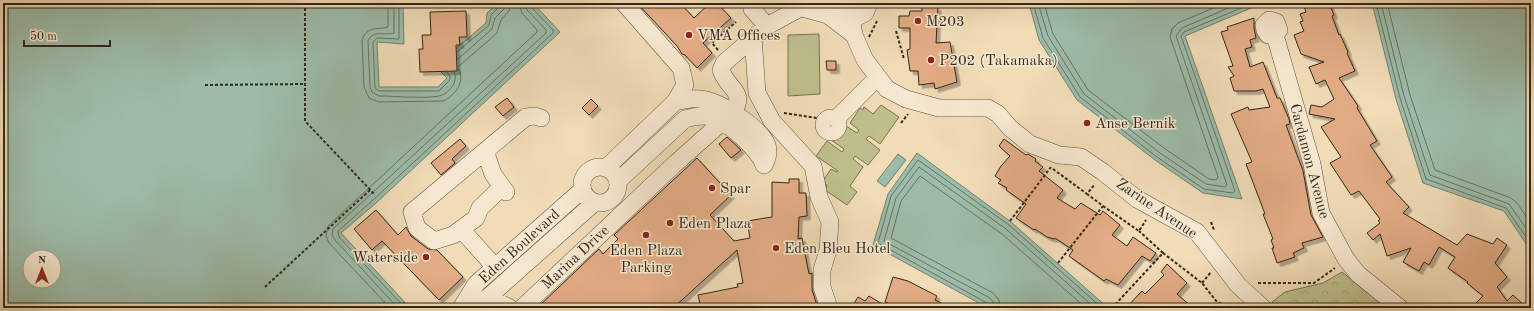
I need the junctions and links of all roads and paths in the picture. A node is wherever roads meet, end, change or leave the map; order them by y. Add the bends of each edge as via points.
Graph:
1 (305, 3) edge
2 (624, 3) edge
3 (824, 3) edge
4 (841, 3) edge
5 (869, 3) edge
6 (800, 8) junction
7 (752, 9) dead end
8 (851, 16) junction
9 (640, 21) junction
10 (767, 26) junction
11 (896, 32) dead end
12 (854, 35) junction
13 (1275, 35) dead end
14 (753, 37) junction
15 (904, 58) dead end
16 (877, 78) junction
17 (305, 84) junction
18 (205, 85) dead end
19 (696, 99) junction
20 (676, 102) junction
21 (912, 109) dead end
22 (660, 117) junction
23 (541, 118) dead end
24 (728, 118) junction
25 (836, 119) dead end
26 (901, 123) dead end
27 (678, 125) junction
28 (691, 150) junction
29 (485, 151) junction
30 (764, 165) dead end
31 (606, 168) junction
32 (1103, 172) junction
33 (617, 188) junction
34 (370, 190) junction
35 (582, 190) junction
36 (1087, 194) junction
37 (375, 195) dead end
38 (594, 202) junction
39 (1103, 206) junction
40 (628, 208) junction
41 (1155, 208) junction
42 (1010, 221) dead end
43 (1211, 222) dead end
44 (461, 229) junction
45 (1139, 230) junction
46 (1216, 235) dead end
47 (1163, 253) junction
48 (1346, 259) junction
49 (1058, 263) dead end
50 (495, 267) junction
51 (1254, 284) dead end
52 (265, 287) dead end
53 (488, 297) junction
54 (406, 302) dead end
55 (399, 308) edge
56 (461, 308) edge
57 (469, 308) edge
58 (510, 308) edge
59 (522, 308) edge
60 (829, 308) edge
61 (1112, 308) edge
62 (1232, 308) edge
63 (1263, 308) edge
64 (1400, 308) edge

1 - 17 path
2 - 9 street
3 - 6 street
4 - 8 street via 844,12
5 - 8 street via 865,13 856,17
6 - 10 street
6 - 12 street via 828,15
7 - 10 street
8 - 12 street, Zarine Avenue
9 - 19 street via 675,52 692,74
9 - 20 street via 681,68 685,85
10 - 14 street
11 - 15 path
12 - 16 street, Zarine Avenue via 865,60
13 - 48 street, Cardamon Avenue via 1312,164 1321,213
14 - 24 street via 724,63 721,70 723,77 739,97 738,105
14 - 60 street via 757,93 772,120 813,166 819,197 830,222 828,250 822,270 822,287
16 - 25 street
16 - 32 street, Zarine Avenue via 887,89 910,100 938,108 988,108 1030,144 1059,155 1081,157
17 - 18 path
17 - 34 path via 305,122
19 - 20 street
19 - 24 street via 718,104
19 - 27 street
20 - 22 street
21 - 26 path
22 - 27 street
22 - 31 street
23 - 29 street via 526,117
24 - 27 street via 704,115
24 - 28 street, Marina Drive
24 - 30 street via 749,124 764,140 768,154
27 - 28 street
27 - 33 street, Eden Boulevard
28 - 40 street, Marina Drive
29 - 44 street via 493,174 504,190 480,208 476,218
29 - 44 street via 412,212 417,228 434,241
31 - 33 street via 616,175
31 - 35 street via 599,167 588,171 583,177
32 - 36 path
32 - 41 street, Zarine Avenue via 1137,199
33 - 38 street, Eden Boulevard via 606,202
33 - 40 street
34 - 37 path
34 - 52 path
35 - 38 street via 588,200
35 - 50 street, Eden Boulevard
36 - 39 path
36 - 42 path via 1051,167
38 - 53 street, Eden Boulevard
39 - 45 path
39 - 49 path
40 - 59 street, Marina Drive
41 - 45 path
41 - 63 street, Zarine Avenue via 1197,232 1238,285
43 - 46 path
44 - 50 street
45 - 47 path
47 - 61 path
47 - 62 path via 1202,283 1217,302
48 - 51 path via 1314,283
48 - 64 street, Cardamon Avenue via 1358,274
50 - 56 street, Eden Boulevard via 476,284
53 - 57 street, Eden Boulevard
53 - 58 street
54 - 55 path

